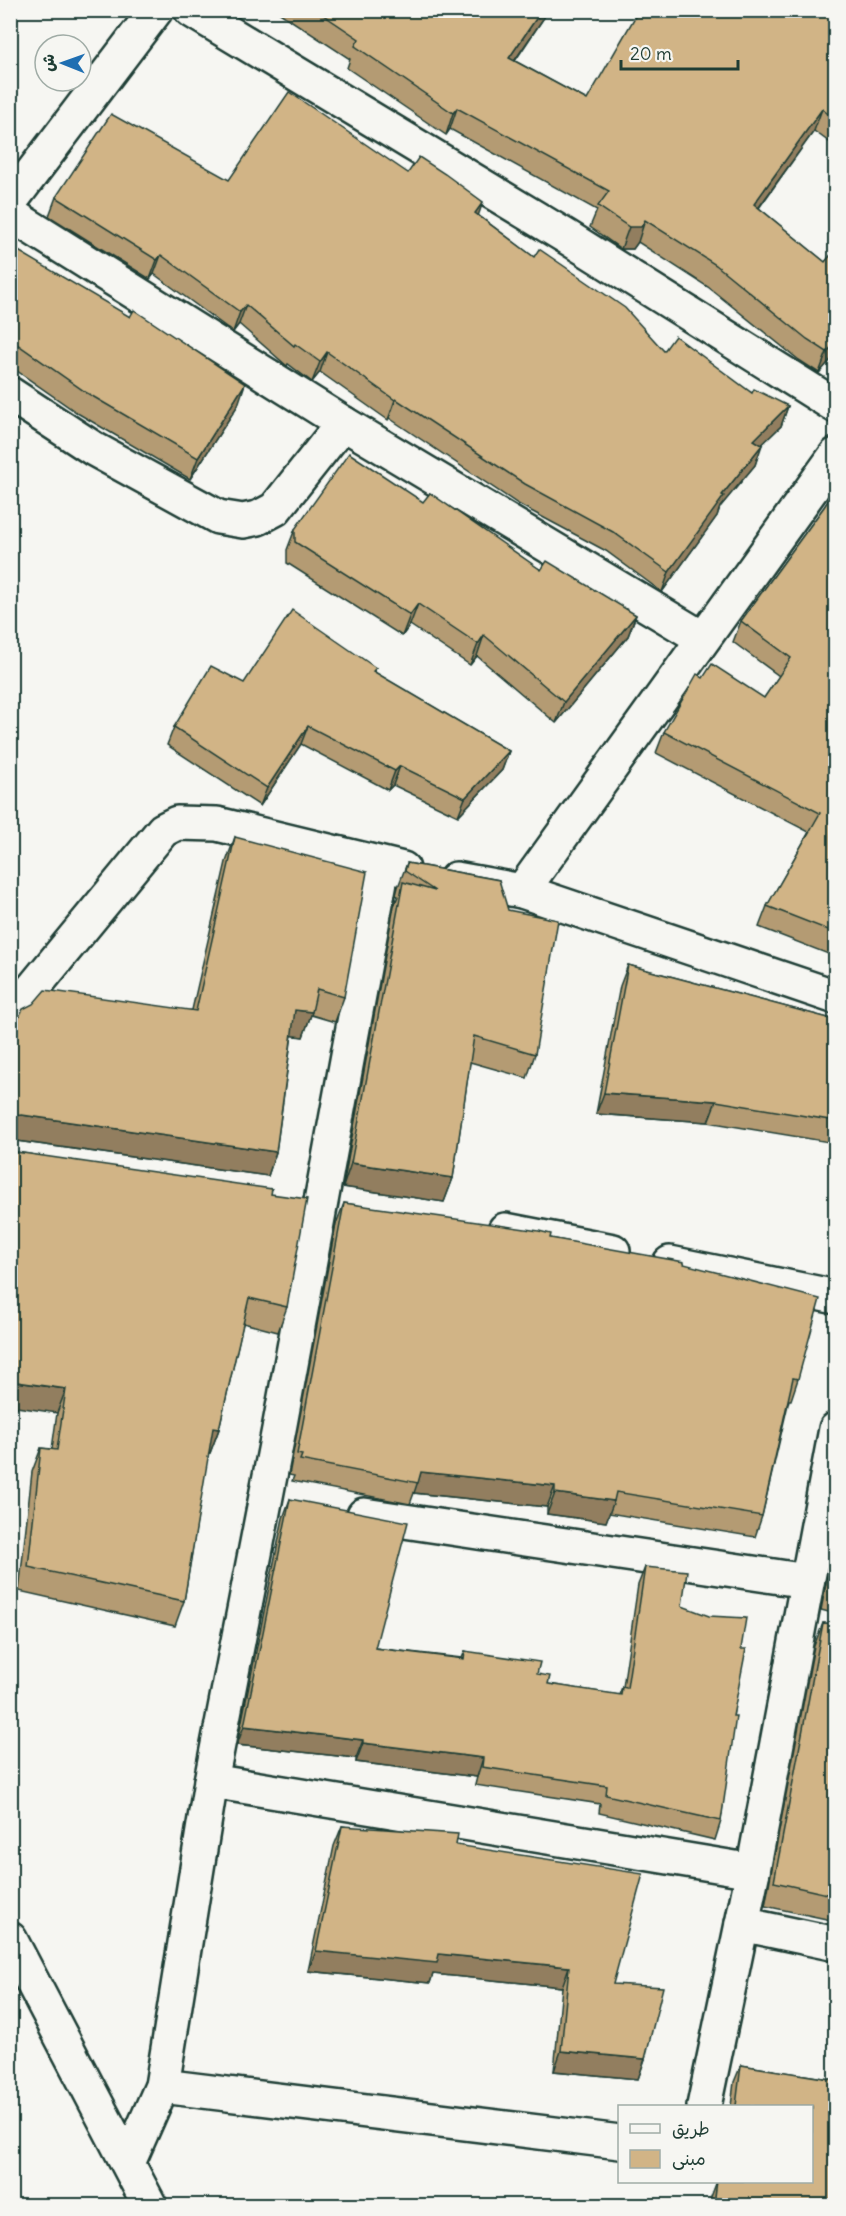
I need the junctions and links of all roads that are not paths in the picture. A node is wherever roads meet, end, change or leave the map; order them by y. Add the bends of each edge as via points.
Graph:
1 (156, 10) edge
2 (191, 10) edge
3 (10, 202) edge
4 (10, 214) edge
5 (10, 394) edge
6 (836, 406) edge
7 (343, 423) junction
8 (836, 455) edge
9 (702, 638) junction
10 (382, 865) junction
11 (522, 891) junction
12 (836, 997) edge
13 (10, 1016) edge
14 (307, 1203) junction
15 (353, 1209) edge
16 (478, 1227) edge
17 (836, 1297) edge
18 (836, 1429) edge
19 (266, 1495) junction
20 (298, 1501) edge
21 (330, 1508) edge
22 (807, 1581) junction
23 (211, 1780) junction
24 (753, 1871) junction
25 (741, 1924) junction
26 (10, 1939) edge
27 (836, 1944) edge
28 (162, 2086) junction
29 (704, 2105) edge
30 (618, 2142) edge
31 (128, 2163) junction
32 (150, 2205) edge

1 - 3 street
2 - 6 street via 577,243
4 - 7 street
5 - 7 street via 94,449 218,517 243,521 274,509
7 - 9 street
8 - 9 street
9 - 11 street
10 - 11 street
10 - 13 street via 217,824 177,823 163,830
10 - 14 street
11 - 12 street
14 - 15 street
14 - 19 street
16 - 17 street via 536,1234
18 - 22 street
19 - 20 street
19 - 23 street
21 - 22 street
22 - 24 street via 813,1627
23 - 24 street
23 - 28 street
24 - 25 street
25 - 27 street
25 - 29 street
26 - 31 street
28 - 30 street
28 - 31 street
31 - 32 street

